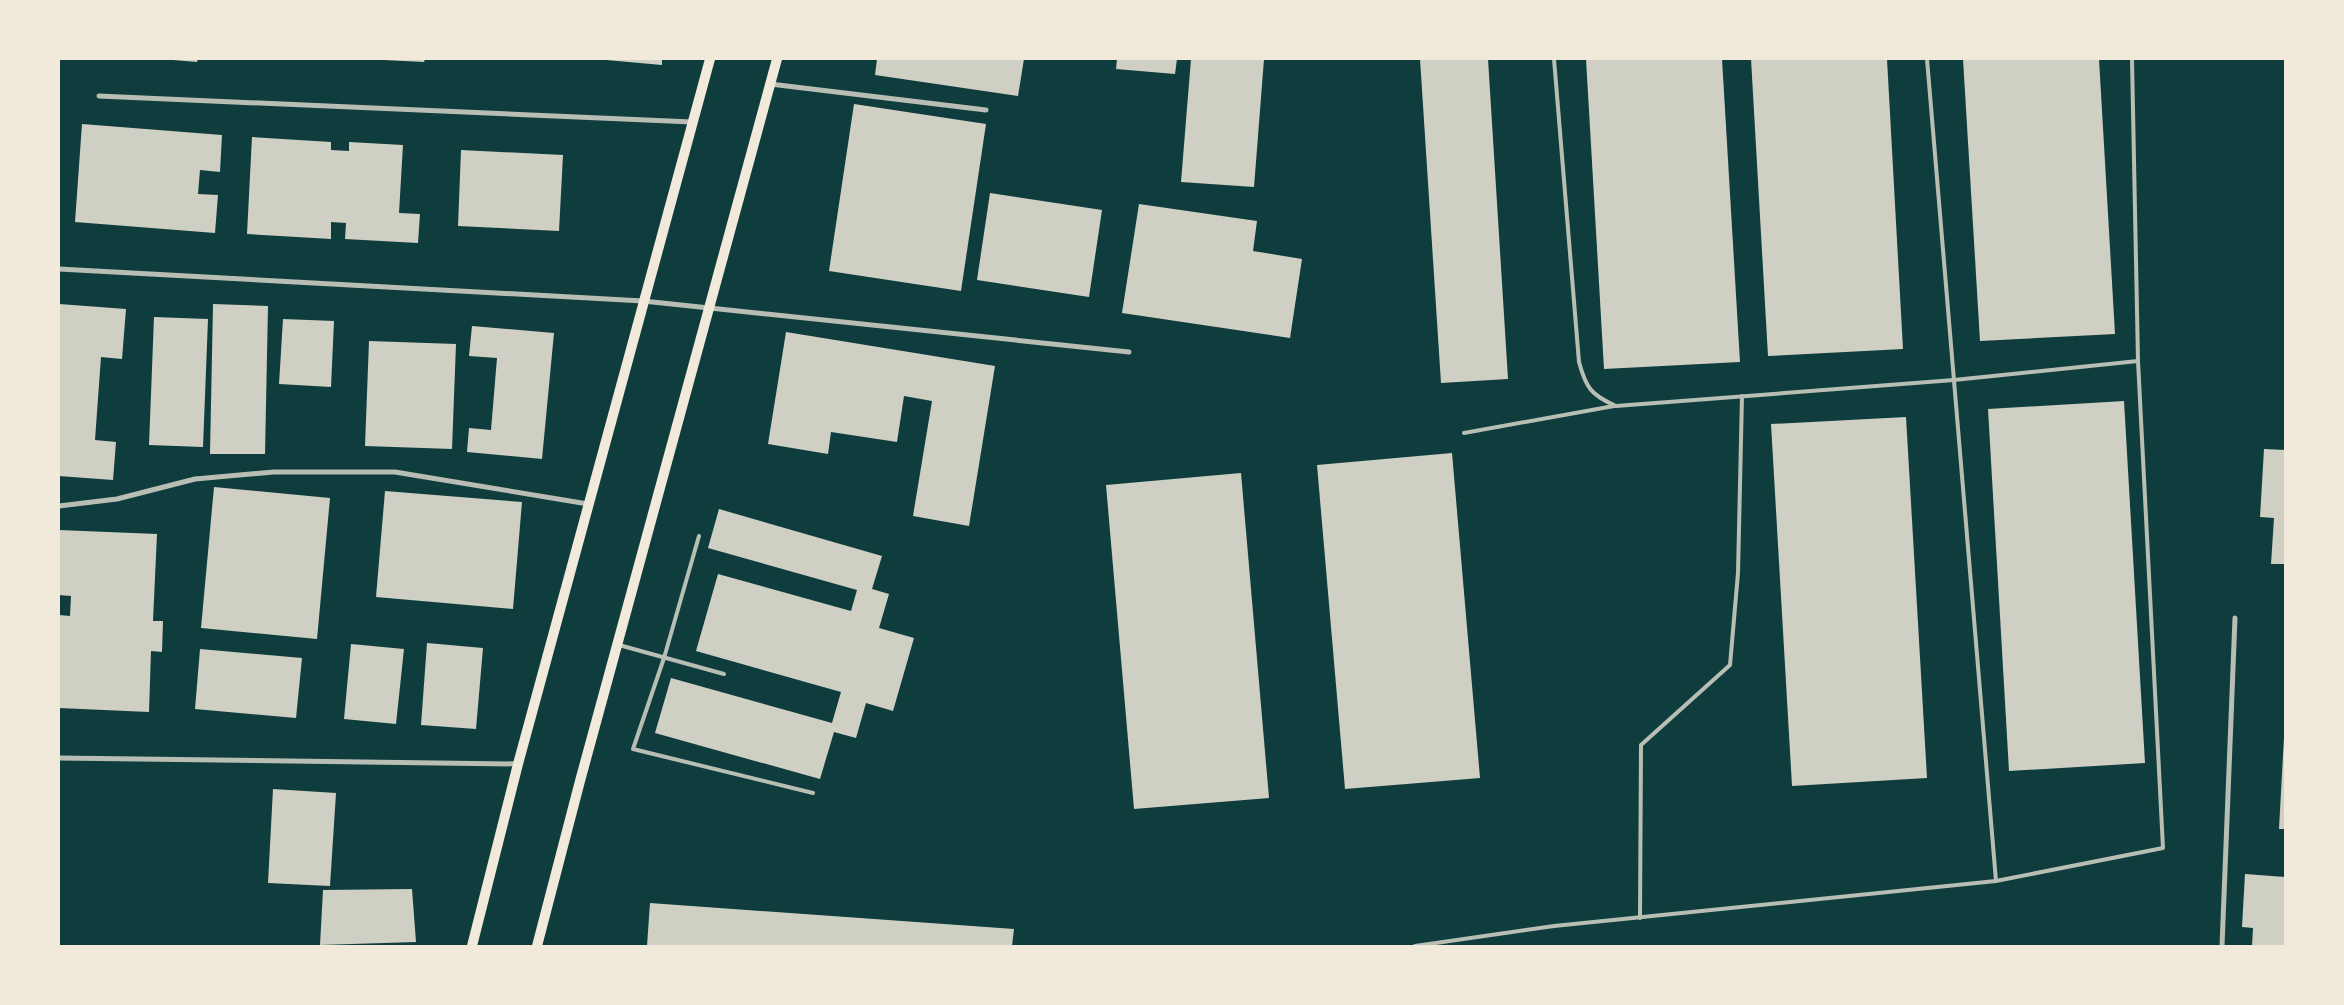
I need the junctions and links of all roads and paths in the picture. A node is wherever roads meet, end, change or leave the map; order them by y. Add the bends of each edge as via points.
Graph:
1 (710, 59) edge
2 (777, 59) edge
3 (1554, 59) edge
4 (1927, 59) edge
5 (2132, 59) edge
6 (770, 84) junction
7 (99, 96) dead end
8 (986, 110) dead end
9 (692, 122) junction
10 (59, 269) edge
11 (643, 301) junction
12 (708, 307) junction
13 (1129, 352) dead end
14 (2138, 360) junction
15 (1954, 380) junction
16 (1742, 396) junction
17 (1616, 406) junction
18 (1464, 433) dead end
19 (588, 504) junction
20 (59, 506) edge
21 (699, 536) dead end
22 (2235, 618) dead end
23 (617, 644) junction
24 (664, 658) junction
25 (724, 674) dead end
26 (59, 758) edge
27 (518, 764) junction
28 (813, 793) dead end
29 (1996, 881) junction
30 (1640, 918) junction
31 (472, 946) edge
32 (537, 946) edge
33 (1415, 946) edge
34 (2222, 946) edge

1 - 9 main road
2 - 6 main road
3 - 17 lane via 1580,362 1589,390
4 - 15 lane
5 - 14 lane
6 - 8 street
6 - 12 main road
7 - 9 street
9 - 11 main road
10 - 11 street
11 - 12 street
11 - 19 main road
12 - 13 street
12 - 23 main road
14 - 15 lane
14 - 29 lane via 2163,848
15 - 16 lane
15 - 29 lane
16 - 17 lane
16 - 30 lane via 1738,573 1730,665 1641,745
17 - 18 lane
19 - 20 street via 395,472 274,472 195,479 117,499
19 - 27 main road
21 - 24 lane
22 - 34 street
23 - 24 lane
23 - 32 main road
24 - 25 lane
24 - 28 lane via 633,749
26 - 27 street
27 - 31 main road
29 - 30 lane
30 - 33 lane via 1554,926

